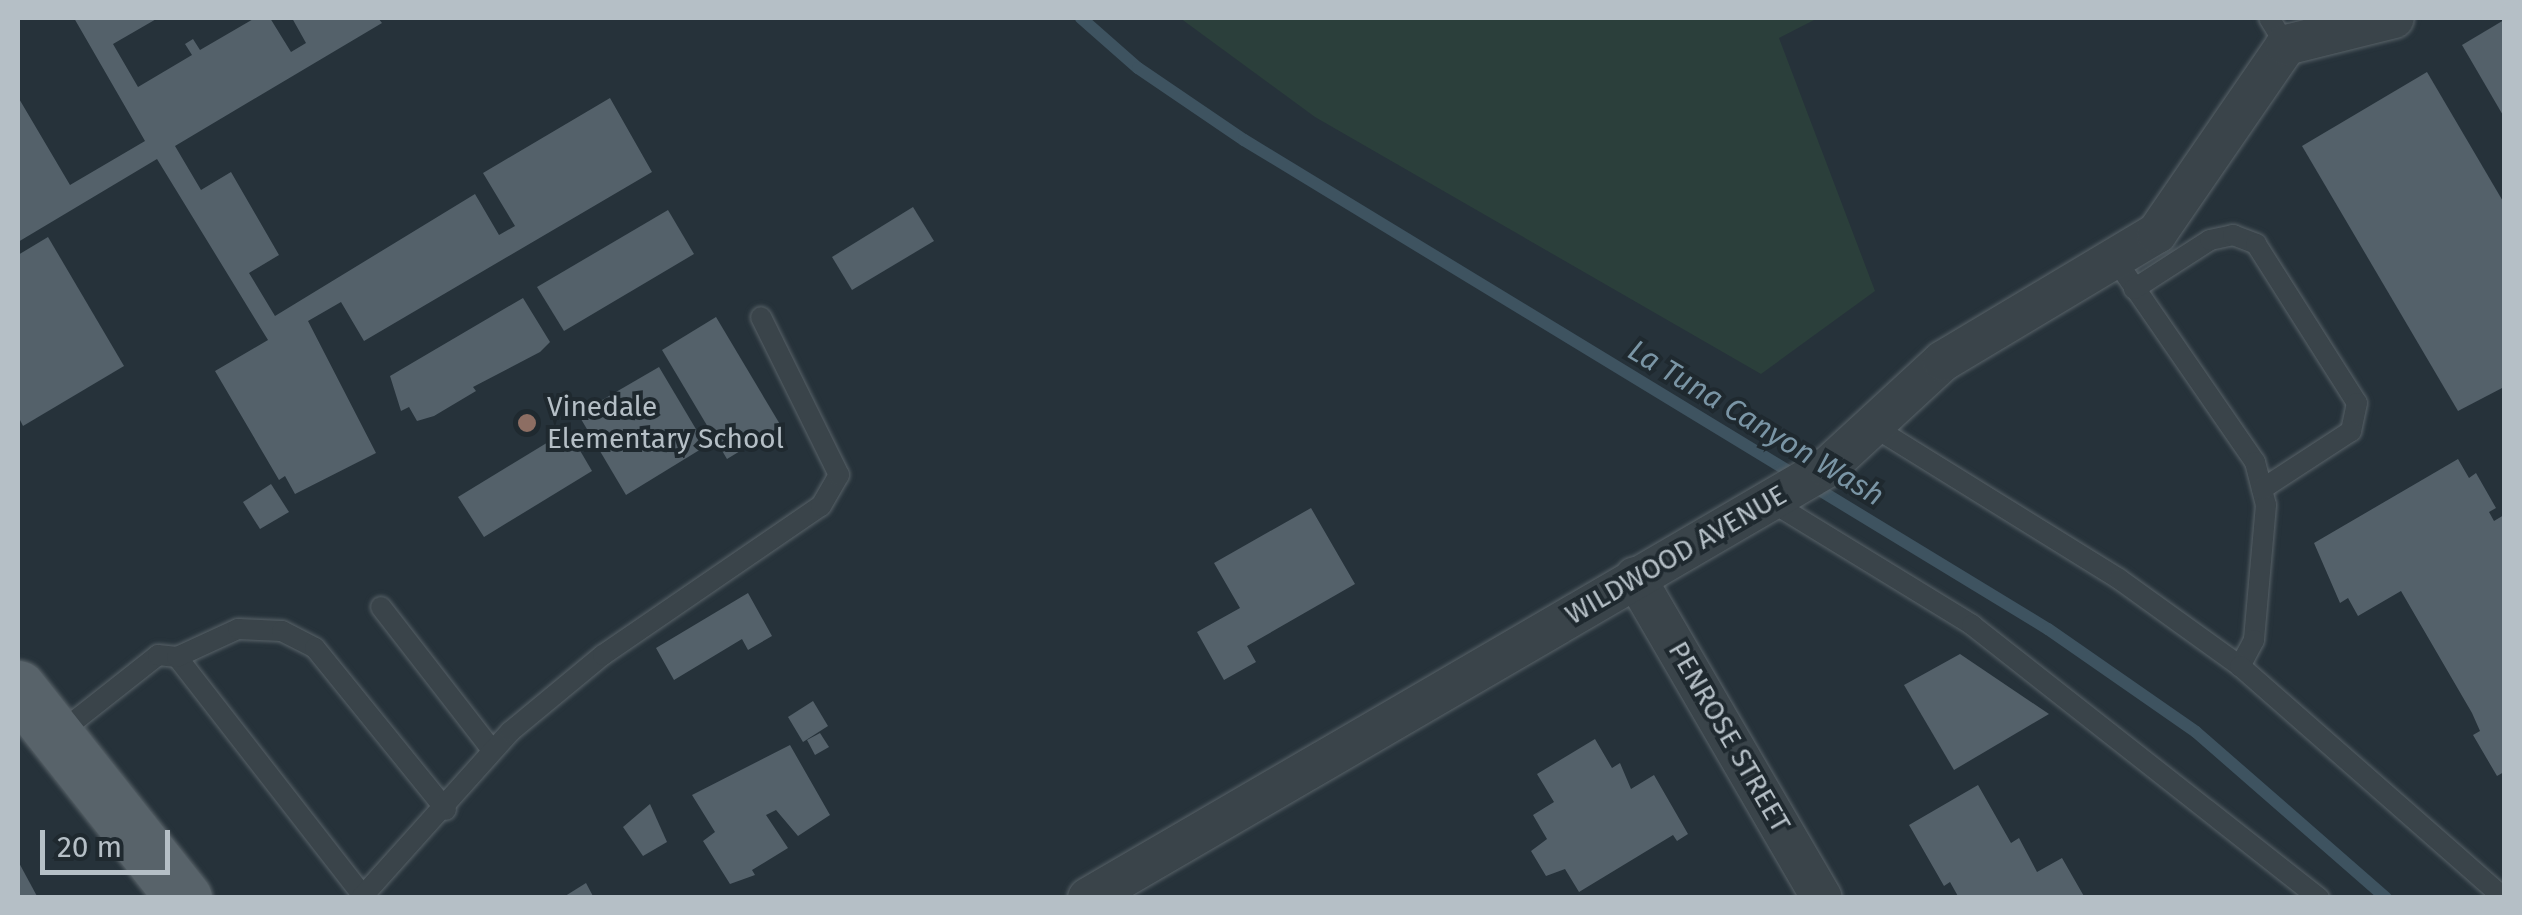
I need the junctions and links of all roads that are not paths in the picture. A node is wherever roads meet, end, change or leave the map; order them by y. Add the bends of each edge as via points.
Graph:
1 (2394, 18) edge
2 (2278, 31) edge
3 (2124, 274) junction
4 (761, 317) dead end
5 (1874, 426) junction
6 (2262, 489) junction
7 (1777, 497) junction
8 (1636, 577) junction
9 (382, 607) dead end
10 (176, 657) junction
11 (2240, 666) junction
12 (29, 705) edge
13 (492, 750) junction
14 (446, 810) junction
15 (362, 897) edge
16 (184, 898) edge
17 (1088, 898) edge
18 (1822, 898) edge
19 (2319, 898) edge
20 (2504, 898) edge

1 - 2 street, WILDWOOD AVENUE
2 - 3 street, WILDWOOD AVENUE via 2157,234
3 - 5 street, WILDWOOD AVENUE via 1943,360
3 - 6 lane via 2255,462
3 - 6 lane via 2210,240 2233,235 2256,244 2357,403 2352,432
4 - 13 lane via 840,475 821,506 603,655
5 - 7 street, WILDWOOD AVENUE via 1828,468
5 - 11 lane via 2120,578
6 - 11 lane via 2254,640
7 - 8 street, WILDWOOD AVENUE
7 - 19 lane via 1972,625
8 - 17 street, WILDWOOD AVENUE
8 - 18 street, PENROSE STREET
9 - 13 lane
10 - 12 lane via 158,655
10 - 14 lane via 238,630 282,631 314,648
10 - 15 lane
11 - 20 lane
12 - 16 main road
13 - 14 lane
14 - 15 lane

